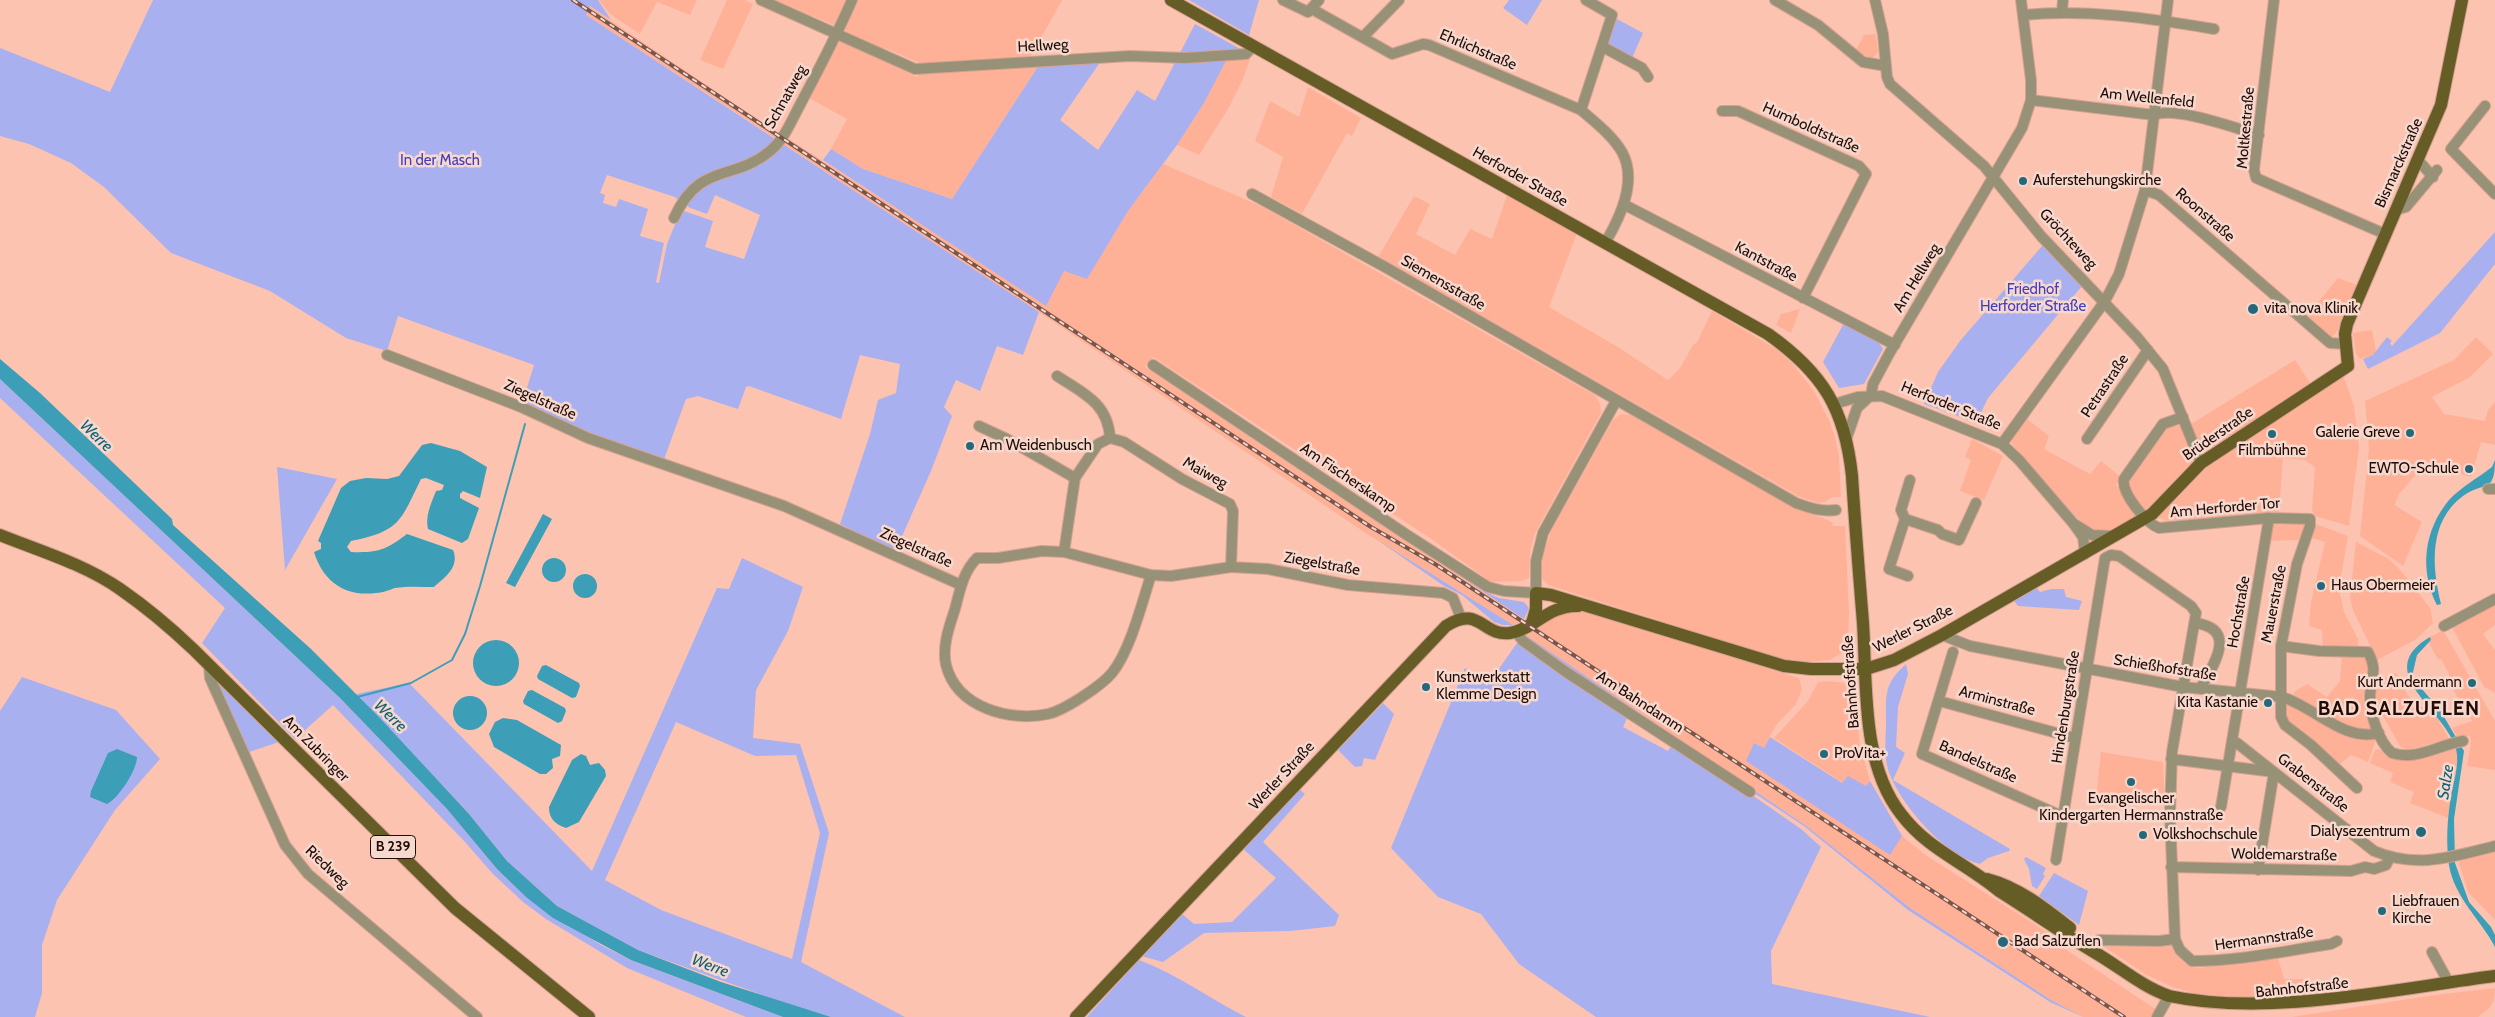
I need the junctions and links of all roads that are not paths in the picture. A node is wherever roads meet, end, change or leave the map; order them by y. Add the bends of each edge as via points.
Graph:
1 (761, 0) edge
2 (852, 0) edge
3 (1172, 0) edge
4 (1283, 0) edge
5 (1319, 0) edge
6 (1399, 0) edge
7 (1586, 0) edge
8 (1774, 0) edge
9 (1875, 0) edge
10 (2021, 0) edge
11 (2063, 0) edge
12 (2168, 0) edge
13 (2274, 0) edge
14 (2462, 0) edge
15 (1312, 9) junction
16 (2062, 12) junction
17 (2023, 15) junction
18 (2165, 20) junction
19 (2214, 29) dead end
20 (838, 34) junction
21 (1363, 37) junction
22 (1254, 46) junction
23 (1602, 47) junction
24 (1886, 66) junction
25 (1648, 77) dead end
26 (2031, 100) junction
27 (2485, 106) dead end
28 (1582, 110) junction
29 (1722, 111) dead end
30 (2154, 115) junction
31 (2259, 135) junction
32 (2418, 160) junction
33 (1994, 177) junction
34 (2145, 190) junction
35 (1252, 194) dead end
36 (2495, 194) edge
37 (1624, 205) junction
38 (2396, 210) junction
39 (674, 218) dead end
40 (2385, 234) junction
41 (1605, 243) junction
42 (1803, 298) junction
43 (2105, 301) junction
44 (2346, 339) junction
45 (1895, 345) junction
46 (2148, 350) junction
47 (387, 355) dead end
48 (1153, 365) dead end
49 (2346, 367) joint
50 (1057, 376) dead end
51 (1870, 395) junction
52 (1616, 401) junction
53 (1834, 404) junction
54 (2183, 417) junction
55 (979, 426) dead end
56 (1847, 437) junction
57 (1110, 438) junction
58 (2087, 439) dead end
59 (2002, 444) junction
60 (2201, 463) junction
61 (1075, 478) junction
62 (1910, 480) dead end
63 (1976, 503) dead end
64 (1836, 510) dead end
65 (2269, 518) junction
66 (1905, 519) junction
67 (2145, 519) junction
68 (2310, 519) joint
69 (2073, 523) junction
70 (0, 535) edge
71 (2115, 536) junction
72 (1064, 552) junction
73 (2086, 554) junction
74 (1230, 567) junction
75 (1151, 575) junction
76 (1908, 576) dead end
77 (961, 585) junction
78 (1536, 593) junction
79 (2495, 599) edge
80 (1592, 606) junction
81 (1462, 618) junction
82 (1532, 623) junction
83 (2195, 623) junction
84 (2444, 626) dead end
85 (1516, 632) junction
86 (1942, 635) junction
87 (2281, 646) junction
88 (1953, 652) dead end
89 (209, 664) junction
90 (1866, 669) junction
91 (2086, 670) junction
92 (2183, 687) junction
93 (2200, 689) junction
94 (2240, 694) junction
95 (2280, 697) junction
96 (1939, 701) junction
97 (2379, 733) junction
98 (2075, 738) junction
99 (2232, 741) junction
100 (2463, 741) dead end
101 (2171, 759) junction
102 (2228, 767) junction
103 (2274, 772) junction
104 (2357, 788) dead end
105 (1750, 792) dead end
106 (2221, 807) dead end
107 (2064, 818) junction
108 (2495, 846) edge
109 (2374, 851) junction
110 (2390, 857) junction
111 (2056, 860) dead end
112 (2171, 867) junction
113 (2366, 867) junction
114 (2258, 870) junction
115 (2175, 939) junction
116 (2337, 941) dead end
117 (2097, 946) junction
118 (2432, 952) dead end
119 (2495, 976) edge
120 (2449, 983) junction
121 (2169, 996) junction
122 (477, 1017) edge
123 (589, 1017) edge
124 (1076, 1017) edge
125 (2157, 1017) edge

1 - 20 street
2 - 20 street, Schnatweg
3 - 22 main road, Herforder Straße
4 - 15 street, Ehrlichstraße via 1308,12
5 - 15 street
6 - 21 street
7 - 23 street via 1612,15
8 - 24 street via 1818,25 1864,62
9 - 24 street, Gröchteweg
10 - 17 street
11 - 16 street
12 - 18 street
13 - 31 street, Moltkestraße
14 - 32 main road, Bismarckstraße via 2441,105
15 - 21 street, Ehrlichstraße
16 - 17 street
16 - 18 street
17 - 26 street
18 - 19 street
18 - 30 street
20 - 22 street, Hellweg via 915,69 1130,56 1221,56 1246,54
20 - 39 street, Schnatweg via 777,145 761,157 703,180 682,201
21 - 28 street, Ehrlichstraße via 1392,54 1429,45
22 - 41 main road, Herforder Straße
23 - 25 street via 1642,68
23 - 28 street
24 - 33 street, Gröchteweg via 1890,84
26 - 30 street, Am Wellenfeld
26 - 33 street, Am Hellweg via 2022,128
27 - 36 street via 2451,150
28 - 37 street, Ehrlichstraße via 1607,133 1622,153 1628,170
29 - 42 street, Humboldtstraße via 1738,111 1859,166 1866,174
30 - 31 street, Am Wellenfeld via 2162,112 2204,119
30 - 34 street
31 - 40 street, Moltkestraße via 2254,170 2256,178
32 - 38 main road, Bismarckstraße
32 - 38 street via 2435,173 2406,207
33 - 43 street, Gröchteweg via 2041,236
33 - 45 street, Am Hellweg
34 - 43 street via 2119,274
34 - 44 street, Roonstraße via 2159,195 2330,343
35 - 52 street, Siemensstraße
37 - 41 street
37 - 42 street, Kantstraße
38 - 40 main road, Bismarckstraße
40 - 44 main road, Bismarckstraße via 2350,317
41 - 53 main road, Herforder Straße via 1775,339 1809,368
42 - 45 street, Kantstraße
43 - 46 street, Gröchteweg
43 - 59 street
44 - 49 main road, Bismarckstraße
45 - 51 street, Am Hellweg
46 - 54 street, Gröchteweg via 2163,369
46 - 58 street, Petrastraße
47 - 77 street, Ziegelstraße via 521,406 588,438 784,506
48 - 78 street, Am Fischerskamp via 1488,587
49 - 60 main road, Brüderstraße
50 - 57 street via 1101,409 1107,418
51 - 53 street, Herforder Straße
51 - 56 street via 1858,408
51 - 59 street, Herforder Straße via 1895,400
52 - 64 street, Siemensstraße via 1796,502 1811,509
52 - 78 street via 1543,533 1536,561
53 - 56 main road, Herforder Straße
54 - 60 street, Gröchteweg
54 - 67 street via 2163,424 2124,479 2123,489
55 - 61 street
56 - 90 main road, Bahnhofstraße
57 - 61 street via 1098,444
57 - 74 street, Maiweg via 1124,442 1182,479 1230,504 1233,511
59 - 69 street, Herforder Straße
60 - 67 main road, Brüderstraße via 2162,506
61 - 72 street
62 - 66 street via 1901,510
63 - 66 street via 1959,540
65 - 67 street, Am Herforder Tor via 2169,528 2153,525
65 - 68 street, Am Herforder Tor
65 - 94 street, Hochstraße
66 - 76 street via 1889,569
67 - 71 main road, Brüderstraße
68 - 87 street, Mauerstraße via 2297,564
69 - 71 street, Herforder Straße via 2092,535
69 - 73 street, Herforder Straße via 2083,537
70 - 89 main road, Am Zubringer / B 239 via 53,555 119,588
71 - 73 main road, Werler Straße
72 - 75 street, Ziegelstraße
72 - 77 street, Ziegelstraße via 1042,551 977,558 968,568
73 - 86 main road, Werler Straße
74 - 75 street, Ziegelstraße via 1171,576
74 - 81 street, Ziegelstraße via 1268,569 1348,585 1444,594 1453,598
75 - 77 street via 1133,633 1112,673 1083,696 1050,714 1015,717 971,702 954,682 946,664 945,642
78 - 80 main road, Werler Straße
78 - 82 main road
79 - 84 street
80 - 82 main road, Werler Straße via 1559,608
80 - 90 main road, Werler Straße via 1784,666
81 - 85 main road via 1479,620 1498,632
81 - 124 main road, Werler Straße via 1446,626
82 - 85 main road, Werler Straße
83 - 91 street, Hindenburgstraße via 2196,613 2191,606 2119,556 2111,555 2105,558
83 - 92 street
83 - 93 street via 2209,625 2217,633 2220,643 2217,664
85 - 105 street, Am Bahndamm via 1523,641 1566,672
86 - 90 main road, Werler Straße via 1894,660
86 - 91 street, Schießhofstraße via 1970,646
87 - 95 street, Mauerstraße
87 - 97 street via 2368,652 2375,670 2370,698
88 - 96 street, Bandelstraße
89 - 122 street, Riedweg via 210,678 285,845 308,874
89 - 123 main road, Am Zubringer / B 239 via 455,908
90 - 117 main road, Bahnhofstraße via 1871,737 1881,777 1900,813 1922,838 1946,857 1983,878 2003,883
91 - 92 street, Schießhofstraße
91 - 98 street, Hindenburgstraße
92 - 93 street, Schießhofstraße
92 - 101 street
93 - 94 street, Schießhofstraße
94 - 95 street, Schießhofstraße
94 - 99 street, Hochstraße
95 - 97 street, Schießhofstraße via 2296,701 2340,728 2369,736
95 - 104 street, Mauerstraße via 2281,717 2285,725
96 - 98 street, Arminstraße
96 - 107 street, Bandelstraße via 1922,754
97 - 100 street via 2386,748 2402,756 2413,756
98 - 107 street, Hindenburgstraße
99 - 102 street, Hochstraße
99 - 103 street, Grabenstraße
101 - 102 street
101 - 112 street
102 - 103 street
102 - 106 street, Hochstraße
103 - 109 street, Grabenstraße
103 - 114 street
107 - 111 street, Hindenburgstraße
108 - 110 street via 2420,862
109 - 110 street, Grabenstraße
109 - 113 street
110 - 113 street, Woldemarstraße via 2386,865 2374,869
112 - 114 street, Woldemarstraße
112 - 115 street
113 - 114 street, Woldemarstraße via 2351,871
115 - 116 street, Hermannstraße via 2185,957 2192,961 2261,957
115 - 117 street
117 - 121 main road, Bahnhofstraße via 2133,979
118 - 120 street
119 - 120 main road, Bahnhofstraße
120 - 121 main road, Bahnhofstraße via 2273,1010 2223,1008
121 - 125 street

